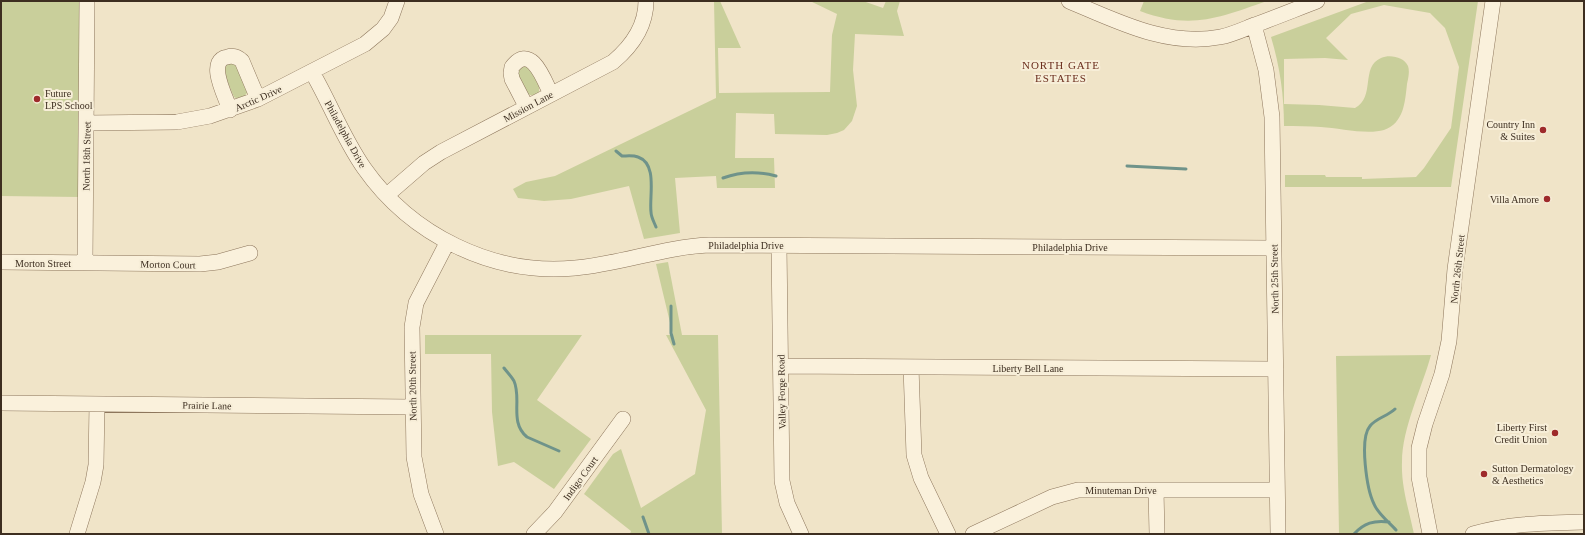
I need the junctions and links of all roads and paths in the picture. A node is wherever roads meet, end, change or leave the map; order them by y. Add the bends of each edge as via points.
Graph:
1 (88, 1) edge
2 (397, 1) edge
3 (646, 1) edge
4 (1069, 1) edge
5 (1318, 1) edge
6 (1493, 1) edge
7 (1254, 25) junction
8 (312, 72) junction
9 (550, 94) junction
10 (258, 99) junction
11 (526, 106) junction
12 (230, 110) junction
13 (86, 123) junction
14 (387, 195) junction
15 (447, 242) junction
16 (779, 246) junction
17 (1273, 248) junction
18 (250, 253) dead end
19 (1, 262) edge
20 (85, 263) junction
21 (781, 366) junction
22 (910, 367) junction
23 (1276, 369) junction
24 (1, 403) edge
25 (97, 404) junction
26 (412, 407) junction
27 (623, 419) dead end
28 (1156, 490) junction
29 (1277, 490) junction
30 (1584, 522) edge
31 (431, 533) edge
32 (77, 534) edge
33 (534, 534) edge
34 (801, 534) edge
35 (948, 534) edge
36 (974, 534) edge
37 (1157, 534) edge
38 (1278, 534) edge
39 (1430, 534) edge
40 (1473, 534) edge

1 - 13 street, North 18th Street
2 - 8 street, Arctic Drive via 391,18 375,37
3 - 9 street, Mission Lane via 642,25 622,55 604,68
4 - 7 street via 1147,32 1175,38 1220,37
5 - 7 street
6 - 39 street, North 26th Street via 1455,269 1449,346 1419,448 1419,477
7 - 17 street, North 25th Street via 1272,106
8 - 10 street, Arctic Drive
8 - 14 street, Philadelphia Drive via 359,160
9 - 11 street, Mission Lane
9 - 11 street via 535,64 528,59 519,60 512,67 511,76
10 - 12 street, Arctic Drive
10 - 12 street via 242,61 236,57 227,57 221,60 217,69
11 - 14 street, Mission Lane via 441,152
12 - 13 street, Arctic Drive via 177,122
13 - 20 street, North 18th Street
14 - 15 street, Philadelphia Drive via 416,222
15 - 16 street, Philadelphia Drive via 475,255 501,262 561,269 595,266 691,246
15 - 26 street, North 20th Street via 414,310 411,335
16 - 17 street, Philadelphia Drive
16 - 21 street, Valley Forge Road
17 - 23 street, North 25th Street
18 - 20 street, Morton Court via 200,264
19 - 20 street, Morton Street
21 - 22 street, Liberty Bell Lane
21 - 34 street, Valley Forge Road via 782,481 787,503
22 - 23 street, Liberty Bell Lane
22 - 35 street via 914,455 921,478
23 - 29 street, North 25th Street
24 - 25 street, Prairie Lane
25 - 26 street, Prairie Lane
25 - 32 street via 96,465
26 - 31 street, North 20th Street via 417,477
27 - 33 street, Indigo Court via 555,512
28 - 29 street, Minuteman Drive
28 - 36 street, Minuteman Drive via 1070,491
28 - 37 street
29 - 38 street, North 25th Street
30 - 40 street via 1524,523

